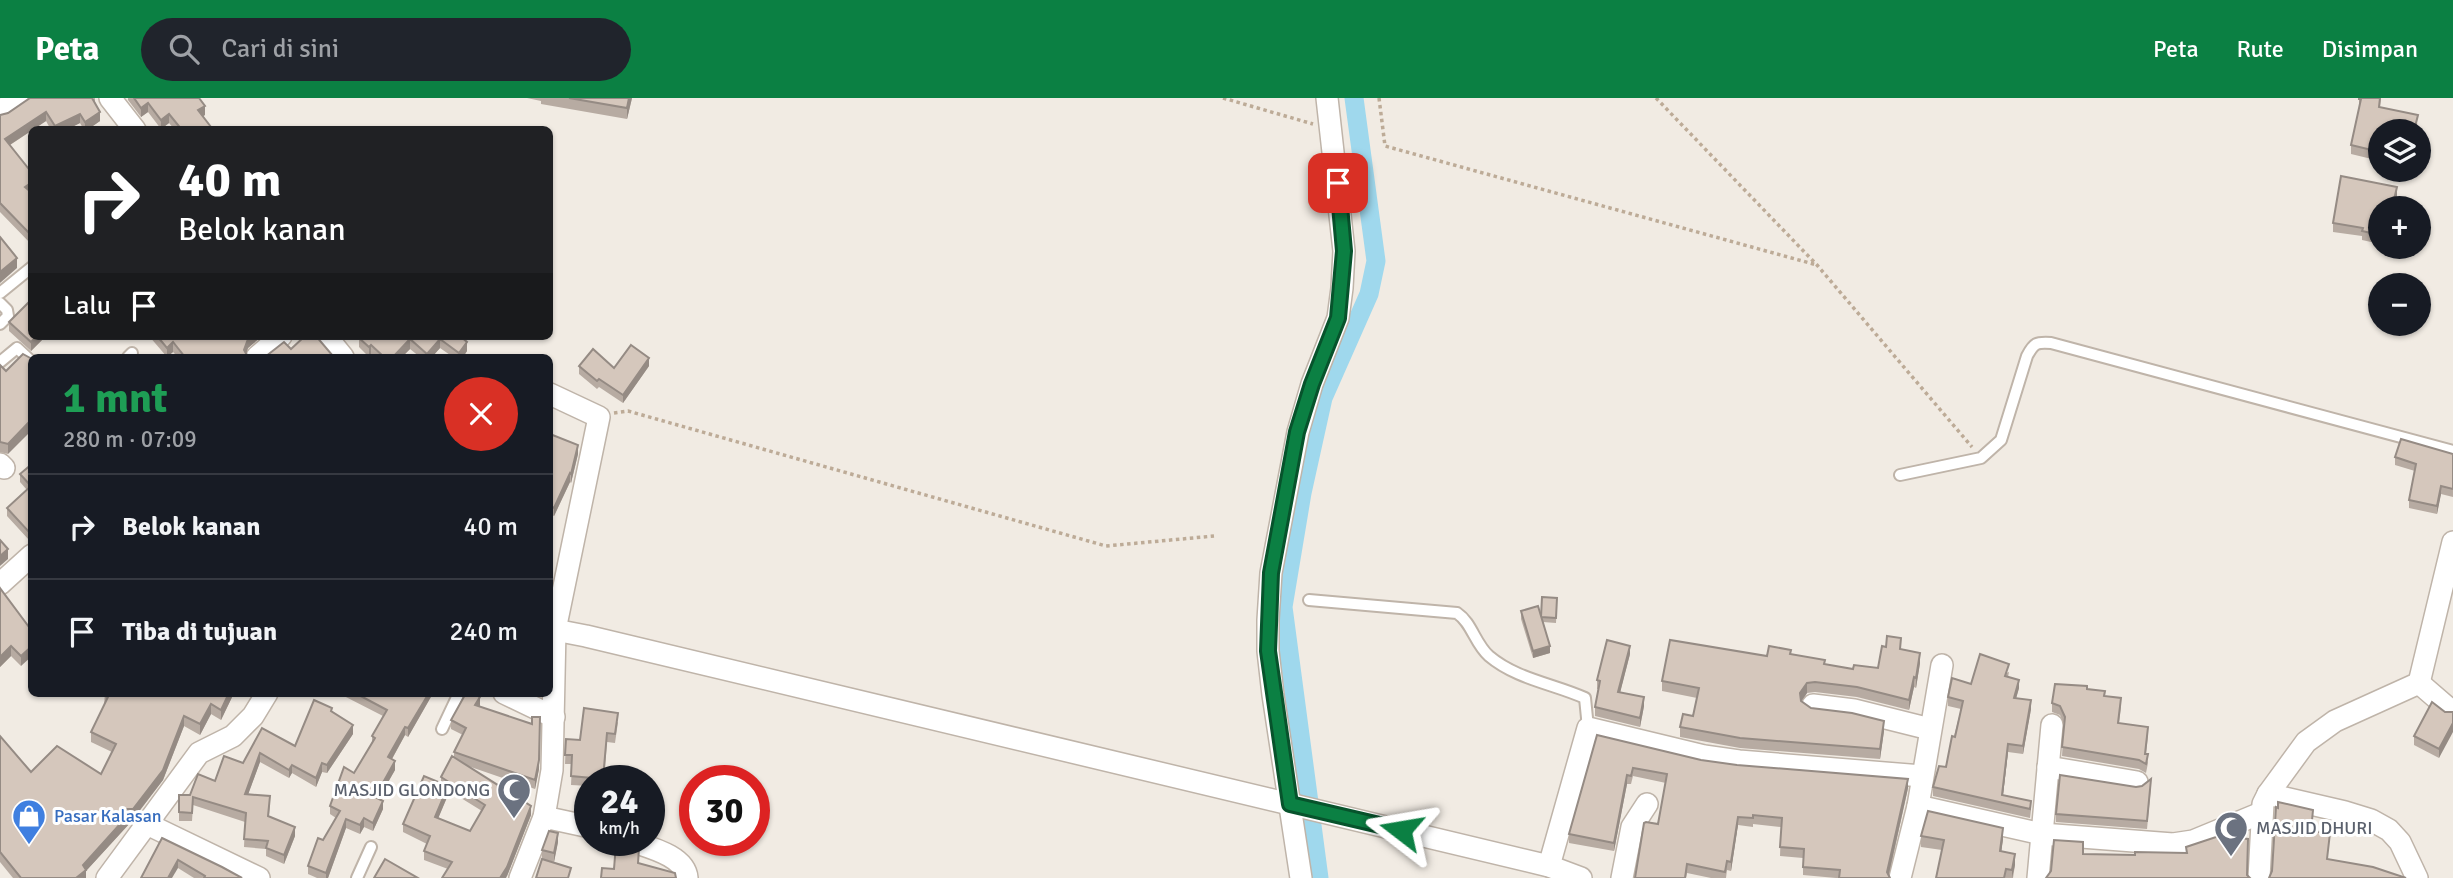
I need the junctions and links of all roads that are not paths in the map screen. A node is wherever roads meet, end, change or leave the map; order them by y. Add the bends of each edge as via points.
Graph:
1 (17, 98) edge
2 (110, 98) edge
3 (1327, 98) edge
4 (0, 111) edge
5 (132, 126) edge
6 (28, 270) edge
7 (0, 293) edge
8 (0, 303) edge
9 (0, 324) edge
10 (276, 340) edge
11 (329, 340) edge
12 (260, 354) edge
13 (341, 354) edge
14 (28, 358) edge
15 (0, 362) edge
16 (553, 395) edge
17 (2453, 451) edge
18 (1900, 475) dead end
19 (2453, 542) edge
20 (28, 559) edge
21 (0, 584) edge
22 (1308, 600) dead end
23 (555, 630) junction
24 (1942, 665) dead end
25 (2419, 683) junction
26 (265, 697) edge
27 (457, 697) edge
28 (512, 697) edge
29 (1813, 705) edge
30 (2453, 709) edge
31 (554, 717) junction
32 (2052, 725) dead end
33 (1588, 728) junction
34 (442, 729) dead end
35 (1930, 729) junction
36 (2048, 767) junction
37 (1922, 776) junction
38 (2137, 782) dead end
39 (1647, 804) dead end
40 (2264, 804) junction
41 (1297, 806) junction
42 (1918, 806) junction
43 (544, 817) junction
44 (147, 824) junction
45 (574, 824) edge
46 (2042, 834) junction
47 (372, 847) dead end
48 (665, 855) edge
49 (1549, 866) junction
50 (107, 878) edge
51 (259, 878) edge
52 (357, 878) edge
53 (520, 878) edge
54 (687, 878) edge
55 (1301, 878) edge
56 (1581, 878) edge
57 (1622, 878) edge
58 (1900, 878) edge
59 (2038, 878) edge
60 (2259, 878) edge
61 (2417, 878) edge

1 - 4 street
2 - 5 street
3 - 41 street via 1344,251 1338,318 1297,432 1271,573 1268,620 1273,695
6 - 7 lane
8 - 9 lane via 8,316
10 - 12 street
11 - 13 street
14 - 15 lane via 17,348
16 - 23 street via 599,417
17 - 18 lane via 2038,342 2027,356 2001,440 1981,458
19 - 25 street
20 - 21 street
22 - 33 lane via 1457,613 1492,659 1585,698
23 - 31 street
23 - 41 street
24 - 35 street
25 - 30 street
25 - 40 street via 2366,705 2306,741
26 - 44 street via 233,736 199,753
27 - 34 lane
28 - 31 street
29 - 35 street
31 - 43 street
32 - 36 street
33 - 37 street via 1704,756
33 - 49 street
35 - 37 street
36 - 38 street
36 - 46 street
37 - 42 street
39 - 57 street via 1632,827
40 - 46 street via 2193,841 2173,844
40 - 60 street
40 - 61 street via 2345,812 2371,820 2400,842
41 - 49 street
41 - 55 street
42 - 46 street
42 - 58 street
43 - 45 street
43 - 53 street
44 - 50 street
44 - 51 street
46 - 59 street
47 - 52 lane
48 - 54 street via 675,859
49 - 56 street

